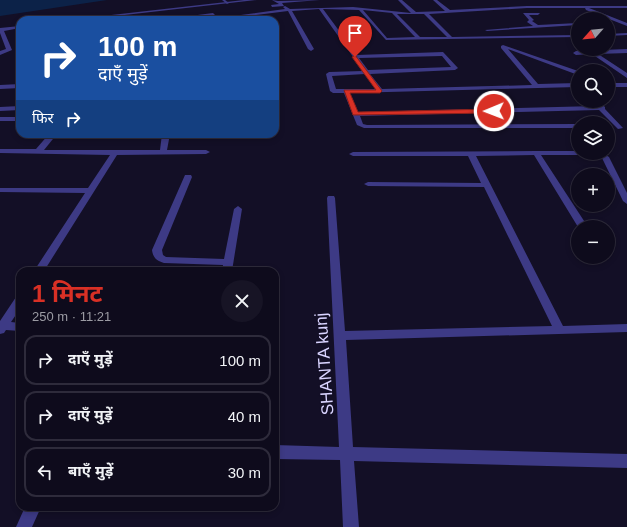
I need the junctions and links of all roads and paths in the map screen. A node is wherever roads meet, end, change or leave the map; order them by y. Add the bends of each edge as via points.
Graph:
1 (223, 0) edge
2 (255, 0) edge
3 (318, 0) edge
4 (400, 0) edge
5 (435, 0) edge
6 (276, 1) edge
7 (537, 1) dead end
8 (558, 2) dead end
9 (620, 2) dead end
10 (228, 4) junction
11 (520, 4) dead end
12 (283, 5) junction
13 (267, 7) dead end
14 (527, 7) junction
15 (547, 7) junction
16 (627, 7) edge
17 (320, 8) junction
18 (584, 8) junction
19 (360, 9) junction
20 (289, 10) junction
21 (237, 11) dead end
22 (394, 12) junction
23 (449, 12) junction
24 (595, 12) edge
25 (425, 13) junction
26 (415, 14) junction
27 (542, 14) dead end
28 (558, 14) dead end
29 (112, 15) joint
30 (242, 15) joint
31 (103, 16) edge
32 (195, 16) edge
33 (235, 16) edge
34 (627, 19) edge
35 (615, 20) edge
36 (615, 20) edge
37 (571, 24) edge
38 (627, 25) edge
39 (536, 26) junction
40 (16, 28) edge
41 (0, 30) edge
42 (571, 36) edge
43 (451, 38) junction
44 (496, 38) junction
45 (419, 39) junction
46 (503, 46) junction
47 (311, 49) dead end
48 (627, 51) edge
49 (615, 52) edge
50 (0, 53) edge
51 (598, 56) edge
52 (355, 57) junction
53 (571, 70) edge
54 (367, 74) junction
55 (627, 76) edge
56 (615, 85) edge
57 (627, 85) edge
58 (16, 86) edge
59 (536, 86) junction
60 (571, 86) edge
61 (0, 87) edge
62 (346, 91) junction
63 (380, 91) junction
64 (16, 108) edge
65 (602, 108) joint
66 (0, 109) edge
67 (356, 114) junction
68 (0, 119) edge
69 (16, 119) edge
70 (571, 126) edge
71 (624, 127) edge
72 (50, 138) edge
73 (165, 138) edge
74 (0, 151) edge
75 (38, 152) junction
76 (206, 152) dead end
77 (115, 153) junction
78 (163, 153) junction
79 (536, 153) junction
80 (571, 153) edge
81 (353, 154) dead end
82 (470, 154) junction
83 (606, 160) edge
84 (188, 177) dead end
85 (368, 184) dead end
86 (486, 185) junction
87 (0, 190) edge
88 (91, 191) junction
89 (331, 198) dead end
90 (627, 201) edge
91 (238, 209) dead end
92 (579, 220) edge
93 (228, 266) edge
94 (42, 267) edge
95 (16, 306) edge
96 (16, 327) edge
97 (1, 328) edge
98 (627, 328) edge
99 (560, 330) junction
100 (340, 336) junction
101 (279, 452) edge
102 (347, 454) junction
103 (627, 461) edge
104 (31, 511) edge
105 (24, 527) edge
106 (352, 527) edge

1 - 10 lane
2 - 10 street
3 - 6 street
4 - 26 street
5 - 23 street
6 - 12 street
7 - 15 street
8 - 9 street
10 - 29 street
11 - 14 street
12 - 13 street
12 - 20 street
14 - 15 street
14 - 23 street
15 - 18 street
15 - 28 street
16 - 18 street
17 - 19 street via 327,6
17 - 20 street
17 - 52 street
18 - 24 street
19 - 22 street
19 - 45 street via 385,38
20 - 30 street
20 - 47 street
21 - 32 street
22 - 26 street
22 - 45 street
23 - 25 street
25 - 26 street
25 - 43 street
27 - 39 street via 525,14
29 - 31 street
30 - 33 street
34 - 35 street
36 - 38 street
37 - 39 street
39 - 44 street via 487,29
40 - 41 street
41 - 50 street via 9,50
42 - 44 street
43 - 44 street
43 - 45 street
44 - 46 street
46 - 53 street
46 - 59 street
48 - 49 street
51 - 55 street
52 - 54 street
52 - 54 street via 443,54 455,68
54 - 62 street via 328,75 333,91
54 - 63 street
56 - 57 street
58 - 61 street
59 - 60 street
59 - 63 street
62 - 63 street
62 - 67 street
64 - 66 street
65 - 67 street
65 - 71 street
67 - 70 street via 360,125 366,127
68 - 69 street
72 - 75 street
73 - 78 street
74 - 75 street
75 - 77 street
76 - 78 street
77 - 78 street
77 - 88 street
79 - 80 street
79 - 82 street
79 - 92 street
81 - 82 street
82 - 86 street
83 - 90 street
84 - 93 street via 157,254 164,260
85 - 86 street
86 - 99 street
87 - 88 street
88 - 94 street
89 - 100 street, SHANTA kunj
91 - 93 street
95 - 97 street
96 - 97 street
98 - 99 street
99 - 100 street
100 - 102 street, SHANTA kunj
101 - 102 street
102 - 103 street
102 - 106 street, SHANTA kunj
104 - 105 street

